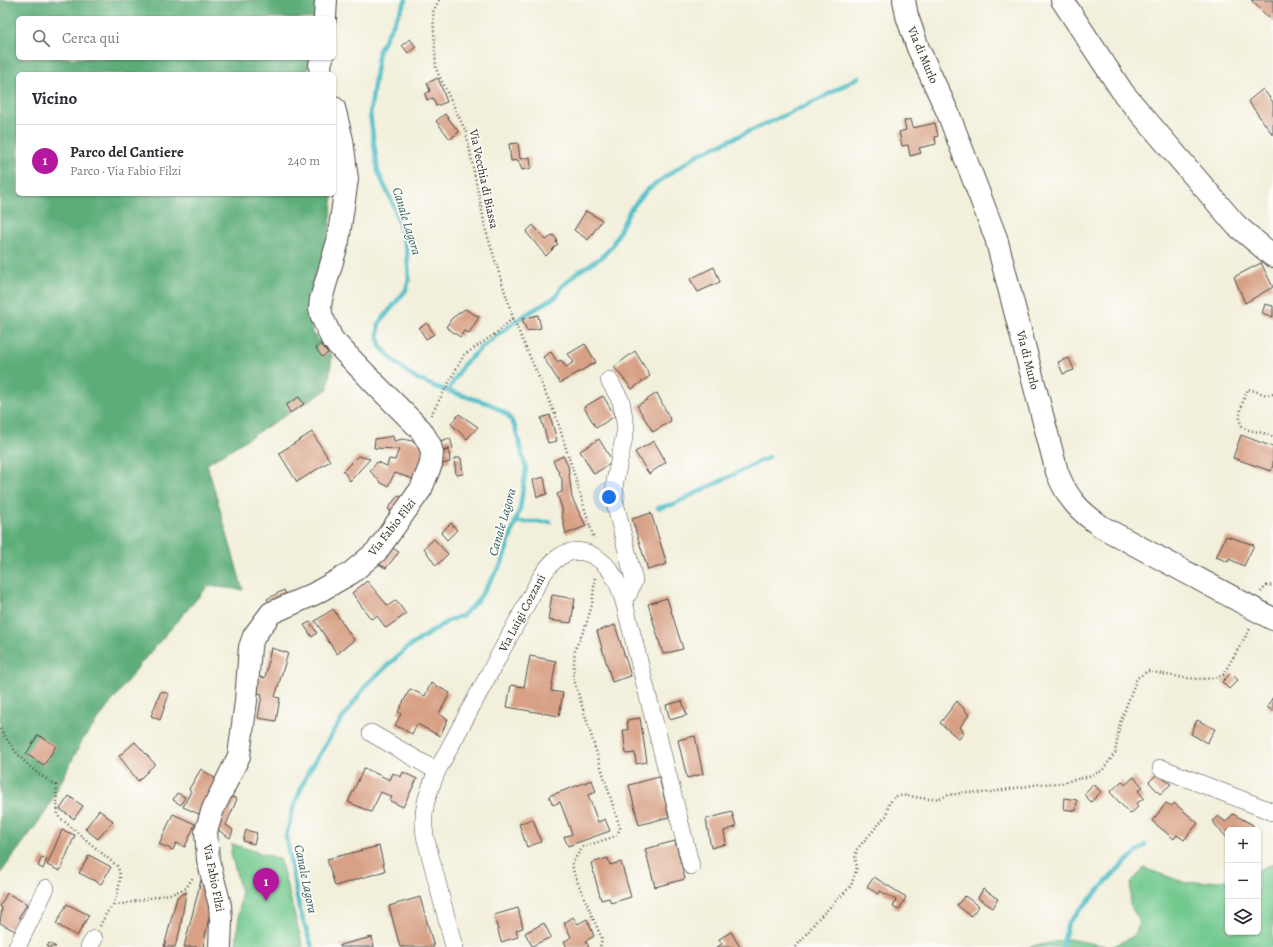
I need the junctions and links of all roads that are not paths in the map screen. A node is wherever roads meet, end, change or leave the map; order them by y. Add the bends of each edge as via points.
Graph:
1 (326, 0) edge
2 (904, 0) edge
3 (1062, 0) edge
4 (325, 16) edge
5 (321, 60) edge
6 (321, 72) edge
7 (336, 116) edge
8 (1273, 256) edge
9 (609, 380) dead end
10 (623, 598) junction
11 (1259, 615) edge
12 (371, 733) dead end
13 (1161, 768) dead end
14 (437, 771) junction
15 (1273, 812) edge
16 (691, 866) dead end
17 (46, 888) dead end
18 (17, 947) edge
19 (220, 947) edge
20 (454, 947) edge

1 - 4 street
2 - 11 street, Via di Murlo via 918,48 948,113 996,238 1057,472 1065,492 1079,508 1102,527
3 - 8 street via 1124,94 1236,225
5 - 6 street
7 - 19 street, Via Fabio Filzi via 347,179 338,241 321,299 322,318 332,339 421,430 430,445 431,464 421,489 377,551 351,573 314,594 271,613 254,636 250,647 239,756 206,831 208,860 220,905
9 - 10 street via 620,401 626,428 614,481 614,499 634,580 629,593
10 - 14 street, Via Luigi Cozzani via 613,574 597,557 582,551 571,552 559,556 548,565
10 - 16 street, Via Luigi Cozzani
12 - 14 street
13 - 15 street
14 - 20 street, Via Luigi Cozzani via 424,803 422,819
17 - 18 street

